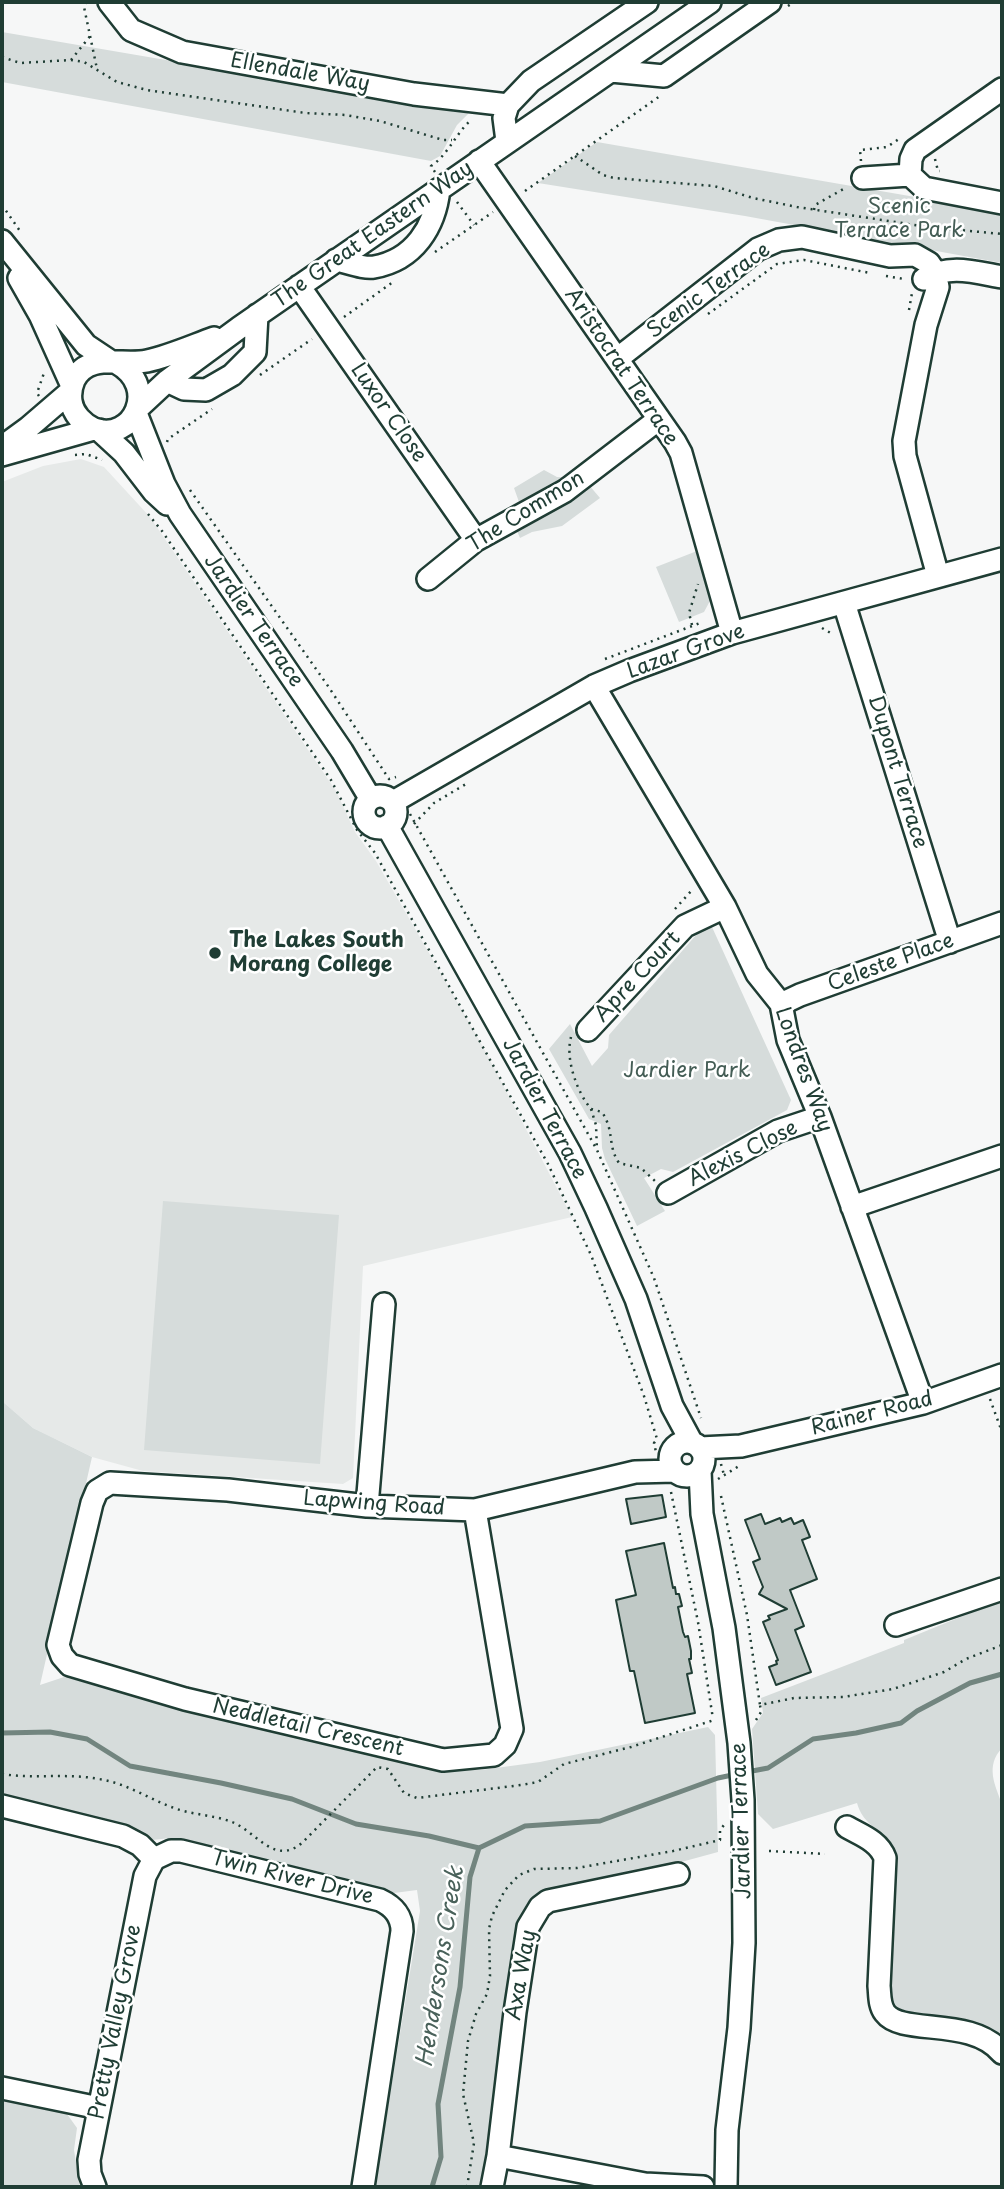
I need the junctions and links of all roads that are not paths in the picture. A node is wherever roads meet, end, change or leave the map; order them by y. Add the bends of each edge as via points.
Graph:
1 (108, 2) edge
2 (647, 2) edge
3 (710, 2) edge
4 (777, 6) edge
5 (611, 71) junction
6 (1002, 89) edge
7 (508, 105) junction
8 (507, 141) junction
9 (479, 161) junction
10 (911, 167) junction
11 (863, 178) dead end
12 (439, 189) junction
13 (1002, 203) edge
14 (2, 244) edge
15 (337, 260) junction
16 (1002, 277) edge
17 (928, 280) junction
18 (299, 286) junction
19 (257, 315) junction
20 (239, 328) junction
21 (617, 359) junction
22 (113, 362) junction
23 (167, 381) junction
24 (71, 388) junction
25 (137, 411) junction
26 (659, 419) junction
27 (2, 427) edge
28 (28, 428) junction
29 (97, 429) junction
30 (4, 451) edge
31 (180, 514) junction
32 (476, 540) junction
33 (1002, 559) edge
34 (938, 576) junction
35 (428, 579) dead end
36 (844, 603) junction
37 (729, 624) junction
38 (594, 686) junction
39 (370, 798) junction
40 (393, 802) junction
41 (387, 826) junction
42 (725, 907) junction
43 (1002, 923) edge
44 (950, 942) junction
45 (781, 1004) junction
46 (588, 1030) road end
47 (820, 1117) junction
48 (1002, 1156) edge
49 (668, 1193) road end
50 (852, 1207) junction
51 (384, 1304) dead end
52 (1002, 1376) edge
53 (923, 1403) junction
54 (682, 1461) junction
55 (110, 1483) joint
56 (366, 1506) junction
57 (475, 1510) junction
58 (1002, 1589) edge
59 (896, 1625) dead end
60 (2, 1806) edge
61 (847, 1828) dead end
62 (154, 1859) junction
63 (678, 1874) dead end
64 (1002, 2053) edge
65 (2, 2088) edge
66 (99, 2108) junction
67 (498, 2156) junction
68 (649, 2186) edge
69 (95, 2187) edge
70 (363, 2187) edge
71 (492, 2187) edge
72 (713, 2187) edge

1 - 7 street, Ellendale Way via 131,30 182,52 414,94
2 - 7 street via 531,81
3 - 5 street, The Great Eastern Way
4 - 5 street via 664,76
5 - 8 street, The Great Eastern Way
6 - 10 street via 915,150
7 - 8 street via 504,118
8 - 9 street, The Great Eastern Way
9 - 12 street, The Great Eastern Way
9 - 21 street, Aristocrat Terrace
10 - 11 street
10 - 13 street via 924,188
12 - 15 street, The Great Eastern Way
12 - 15 street via 437,210 427,232 404,255 372,268
14 - 22 street via 86,345
14 - 24 street
15 - 18 street, The Great Eastern Way
16 - 17 street via 957,269
17 - 21 street, Scenic Terrace via 919,270 888,266 802,237 779,240 758,249
17 - 34 street via 926,325 904,441
18 - 19 street, The Great Eastern Way
18 - 32 street, Luxor Close
19 - 20 street, The Great Eastern Way
19 - 23 street via 254,352 232,375 206,390
20 - 22 street, The Great Eastern Way via 147,361
20 - 23 street, The Great Eastern Way
21 - 26 street, Aristocrat Terrace
22 - 24 street via 100,361 82,369
22 - 25 street via 127,368 139,386
23 - 25 street, The Great Eastern Way
24 - 28 street
24 - 29 street via 75,414
25 - 29 street via 120,428
25 - 31 street, Jardier Terrace
26 - 32 street, The Common via 565,491
26 - 37 street, Aristocrat Terrace via 681,453
27 - 28 street
28 - 30 street
29 - 30 street
29 - 31 street, Jardier Terrace
31 - 39 street, Jardier Terrace
32 - 35 street, The Common
33 - 34 street, Lazar Grove
34 - 36 street, Lazar Grove
36 - 37 street, Lazar Grove
36 - 44 street, Dupont Terrace
37 - 38 street, Lazar Grove
38 - 40 street, Lazar Grove
38 - 42 street, Londres Way
39 - 40 street via 383,796
39 - 41 street via 363,810 366,820 374,827
40 - 41 street via 396,813
41 - 54 street, Jardier Terrace via 570,1153 596,1208 636,1299 672,1406
42 - 45 street, Londres Way via 757,974
42 - 46 street, Apre Court via 685,926
43 - 44 street, Celeste Place
44 - 45 street, Celeste Place
45 - 47 street, Londres Way via 788,1041
47 - 49 street, Alexis Close via 778,1131
47 - 50 street, Londres Way
48 - 50 street
50 - 53 street, Londres Way
51 - 56 street
52 - 53 street, Rainer Road
53 - 54 street, Rainer Road via 742,1455
54 - 57 street, Lapwing Road
54 - 72 street, Jardier Terrace via 702,1514 724,1628 743,1800 744,1942 738,2028 727,2130
55 - 56 street, Lapwing Road via 228,1490
55 - 57 street, Neddletail Crescent via 97,1491 92,1503 58,1645 71,1665 185,1699 443,1760 494,1755 512,1729
56 - 57 street, Lapwing Road
58 - 59 street
60 - 62 street via 123,1836
61 - 64 street via 883,1852 879,1986 886,2014 902,2022 978,2035
62 - 66 street, Pretty Valley Grove via 145,1876
62 - 70 street, Twin River Drive via 181,1851 380,1900 397,1913 402,1931
63 - 67 street, Axa Way via 548,1901 535,1914 528,1927 515,2012
65 - 66 street
66 - 69 street, Pretty Valley Grove via 89,2160
67 - 68 street
67 - 71 street, Axa Way
68 - 72 street

